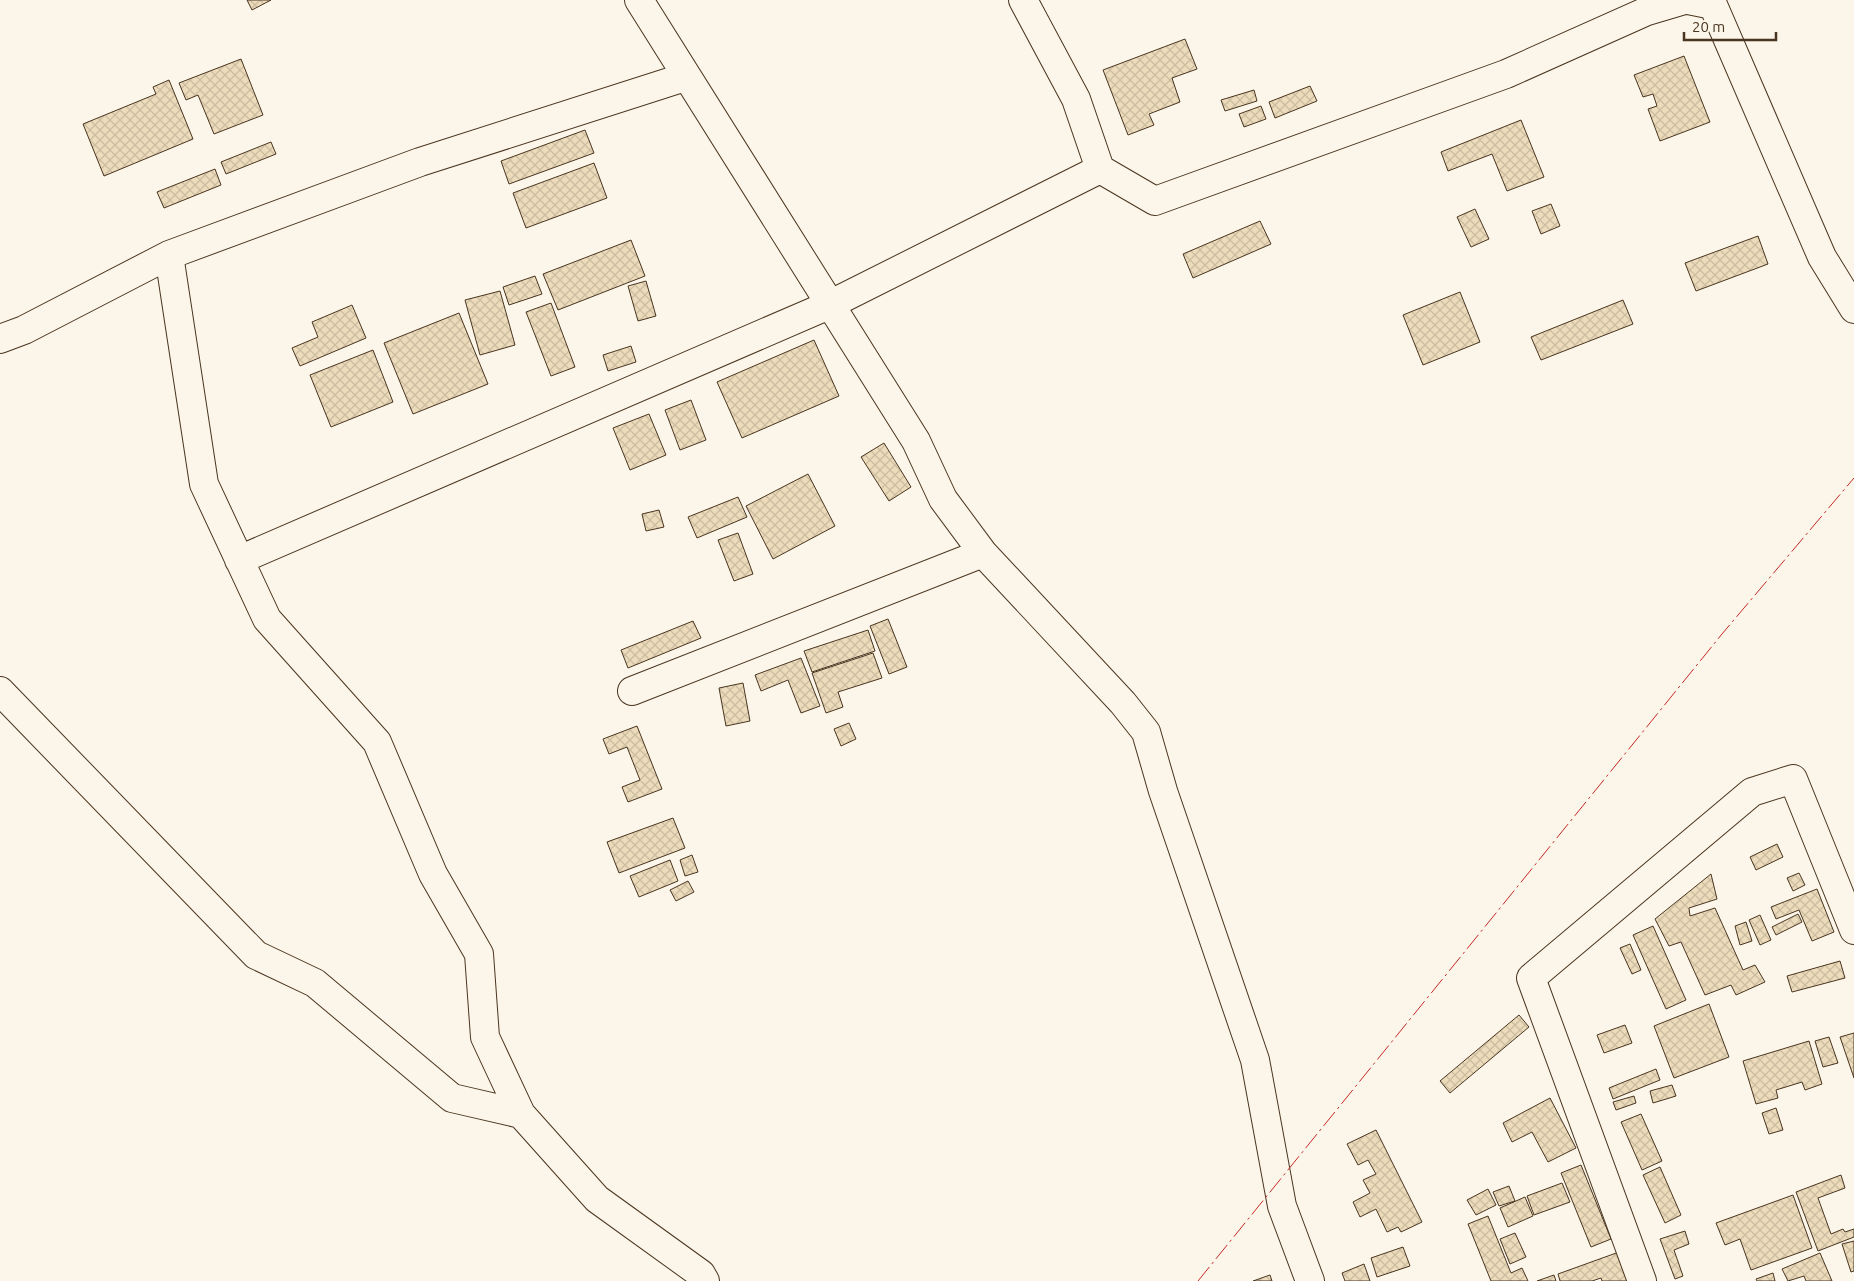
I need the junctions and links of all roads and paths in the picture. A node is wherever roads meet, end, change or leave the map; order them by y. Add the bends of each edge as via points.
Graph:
1 (639, 0) edge
2 (1023, 0) edge
3 (1684, 0) edge
4 (1688, 0) edge
5 (686, 77) junction
6 (1100, 169) junction
7 (169, 255) junction
8 (830, 305) junction
9 (1854, 308) edge
10 (0, 339) edge
11 (983, 553) junction
12 (239, 560) junction
13 (0, 691) edge
14 (632, 691) dead end
15 (1854, 930) edge
16 (521, 1114) junction
17 (705, 1281) edge
18 (1310, 1281) edge
19 (1642, 1281) edge

1 - 5 street
2 - 6 street via 1076,99
3 - 6 street via 1647,11 1506,74 1155,201
4 - 9 street via 1713,5 1822,257
5 - 7 street via 420,162
5 - 8 street
6 - 8 street
7 - 10 street via 24,330
7 - 12 street via 204,484
8 - 11 street via 916,441 943,499
8 - 12 street
11 - 14 street
11 - 18 street via 1123,703 1146,732 1255,1060 1282,1206
12 - 16 street via 267,619 377,742 433,874 479,954 485,1037
13 - 16 street via 256,955 315,983 452,1098
15 - 19 street via 1793,779 1752,792 1531,978
16 - 17 street via 597,1199 700,1274

